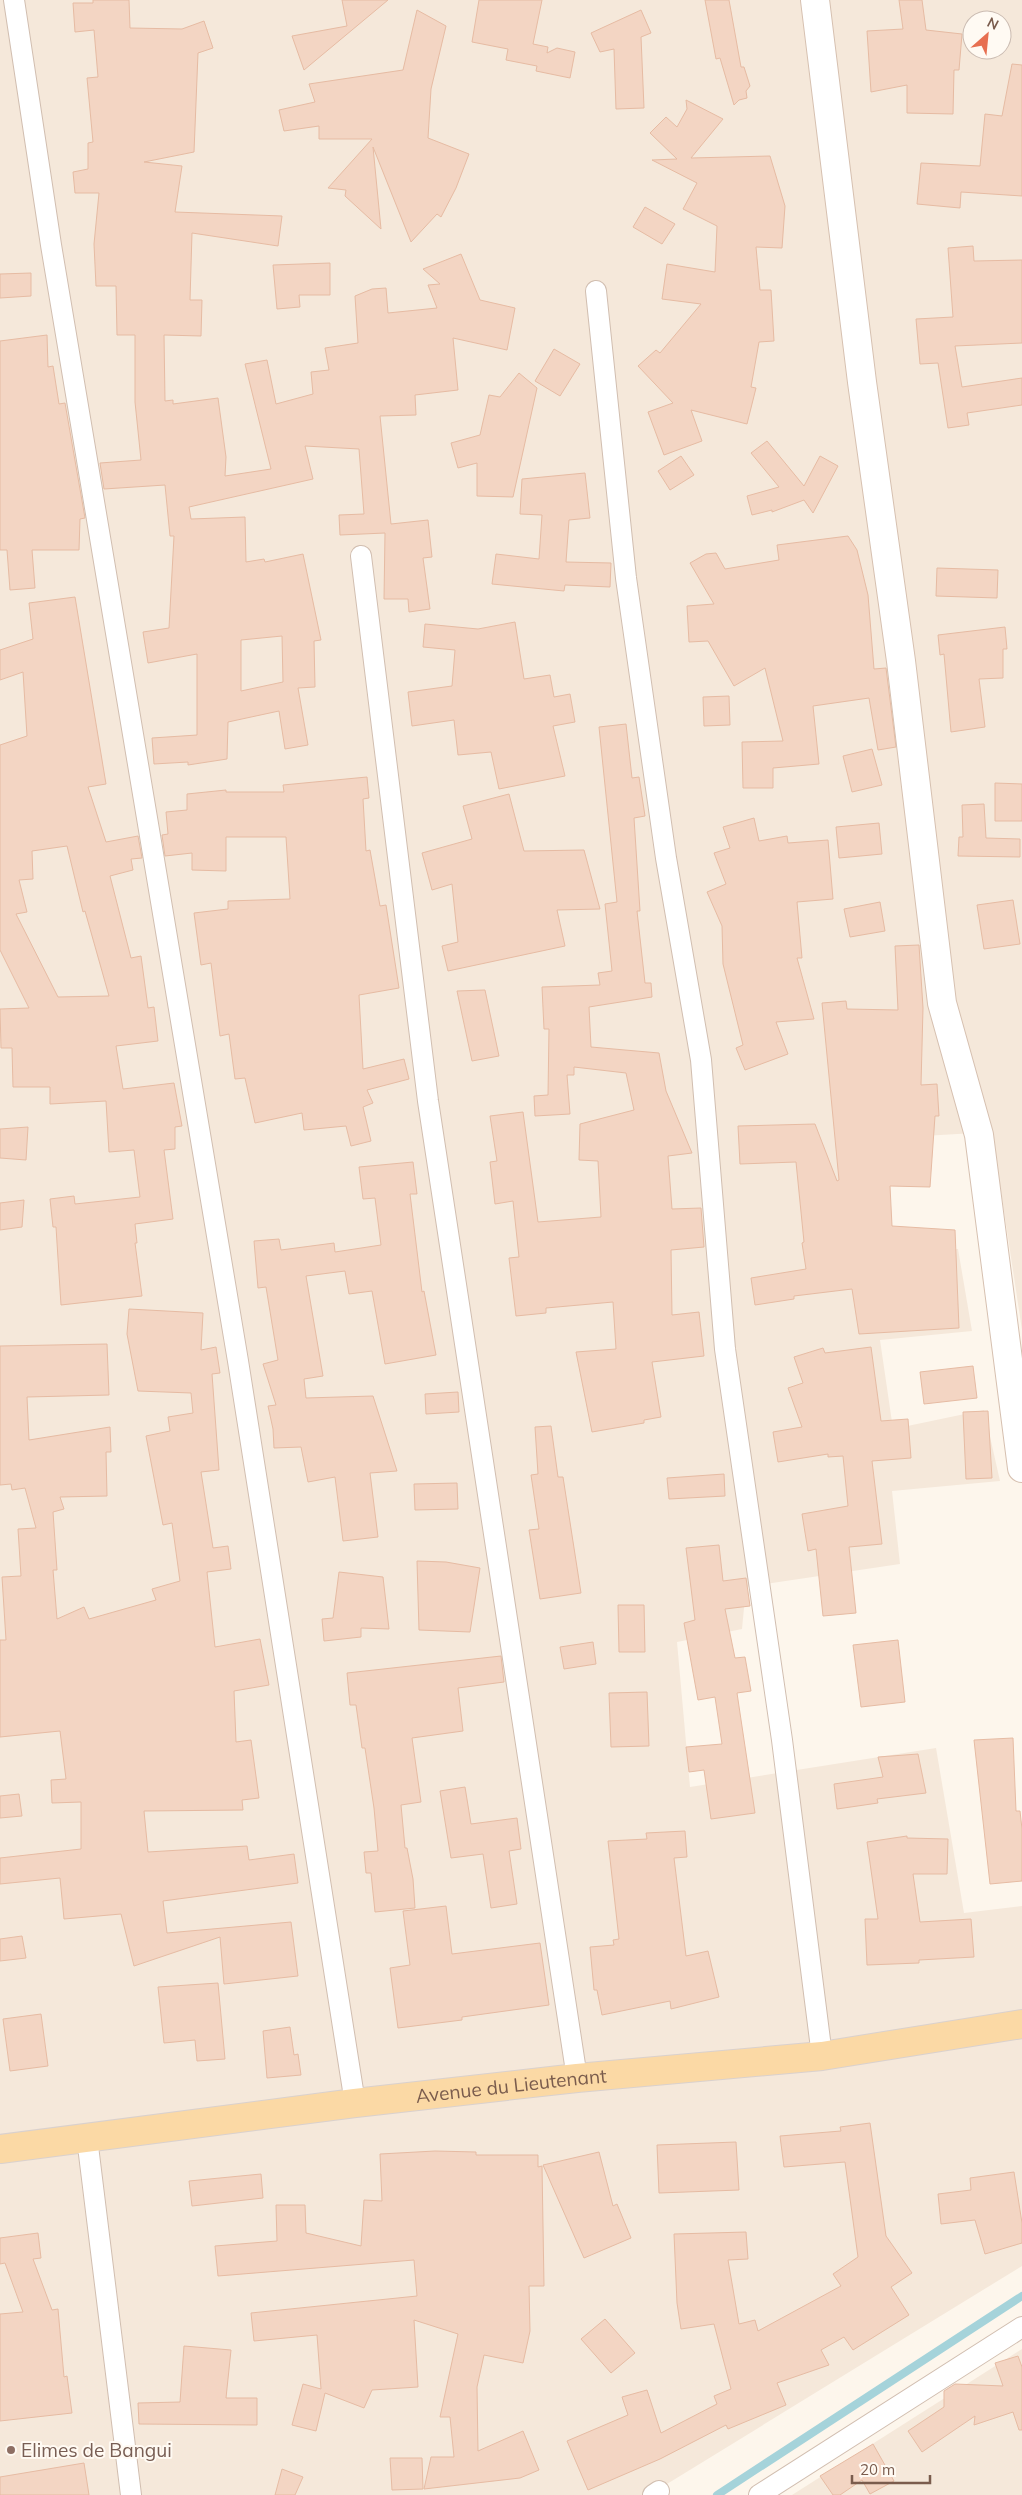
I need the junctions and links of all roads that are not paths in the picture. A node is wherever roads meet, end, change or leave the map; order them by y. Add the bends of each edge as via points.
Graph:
1 (14, 0) edge
2 (816, 0) edge
3 (596, 292) dead end
4 (361, 556) dead end
5 (1022, 1468) edge
6 (1022, 2024) edge
7 (822, 2056) junction
8 (577, 2078) junction
9 (355, 2103) junction
10 (88, 2138) junction
11 (0, 2149) edge
12 (1022, 2327) edge
13 (130, 2495) edge
14 (759, 2495) edge

1 - 9 street via 54,264 238,1361
2 - 5 street via 862,382 902,661 942,1003 979,1135
3 - 7 street via 626,578 666,858 701,1060 725,1349 782,1740
4 - 8 street via 428,1101
6 - 7 main road, Avenue du Lieutenant
7 - 8 main road, Avenue du Lieutenant
8 - 9 main road, Avenue du Lieutenant
9 - 10 main road, Avenue du Lieutenant
10 - 11 main road, Avenue du Lieutenant
10 - 13 street
12 - 14 street

